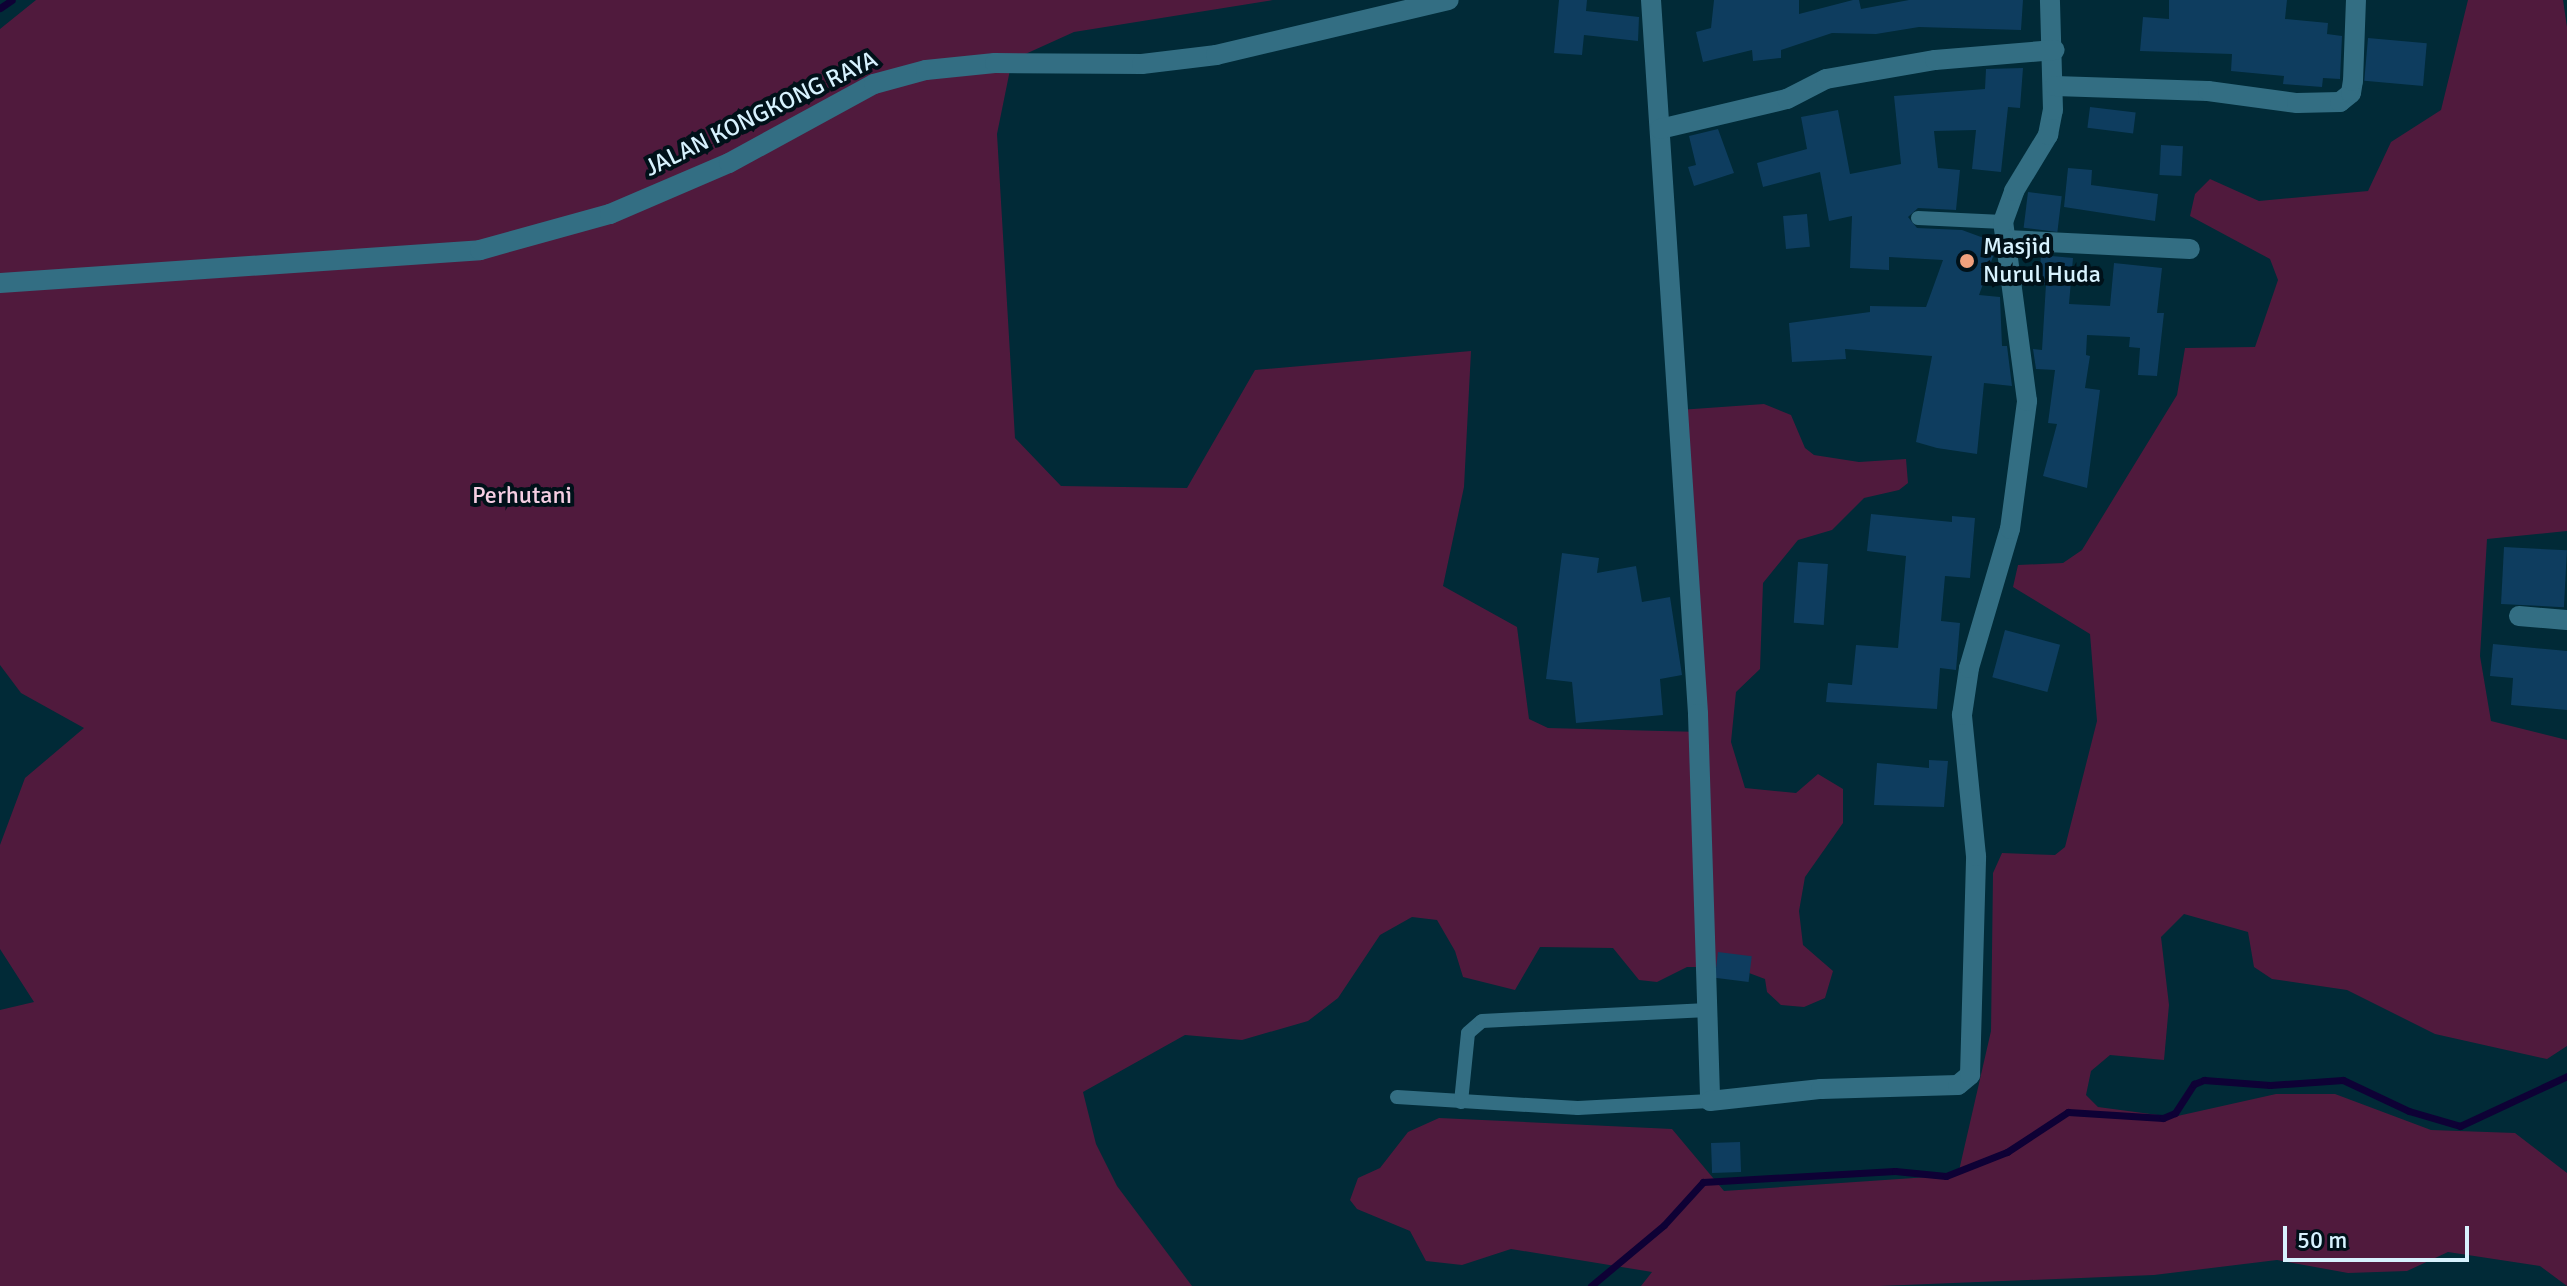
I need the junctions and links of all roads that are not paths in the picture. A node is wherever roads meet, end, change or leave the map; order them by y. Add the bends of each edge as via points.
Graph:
1 (1449, 0) edge
2 (1651, 0) edge
3 (2050, 0) edge
4 (2356, 0) edge
5 (2055, 50) junction
6 (2055, 86) junction
7 (1660, 129) junction
8 (1918, 218) dead end
9 (2004, 231) junction
10 (2190, 249) dead end
11 (0, 283) edge
12 (2519, 616) dead end
13 (2567, 620) edge
14 (1708, 1010) junction
15 (1397, 1097) dead end
16 (1710, 1101) junction
17 (1461, 1102) junction

1 - 11 street, JALAN KONGKONG RAYA via 1216,55 1142,64 995,63 926,70 874,84 729,163 610,214 480,250
2 - 7 street
3 - 5 street
4 - 6 street via 2353,81 2351,93 2340,102
5 - 6 street
5 - 7 street via 1935,60 1826,79 1787,99
6 - 9 street via 2048,135 2014,191
7 - 14 street via 1698,714
8 - 9 lane
9 - 10 street
9 - 16 street via 2027,401 2010,529 1969,668 1962,715 1975,841 1970,1075 1958,1085 1942,1087 1821,1089
12 - 13 street
14 - 16 street
14 - 17 lane via 1482,1021 1468,1033
15 - 17 lane
16 - 17 lane via 1578,1108

